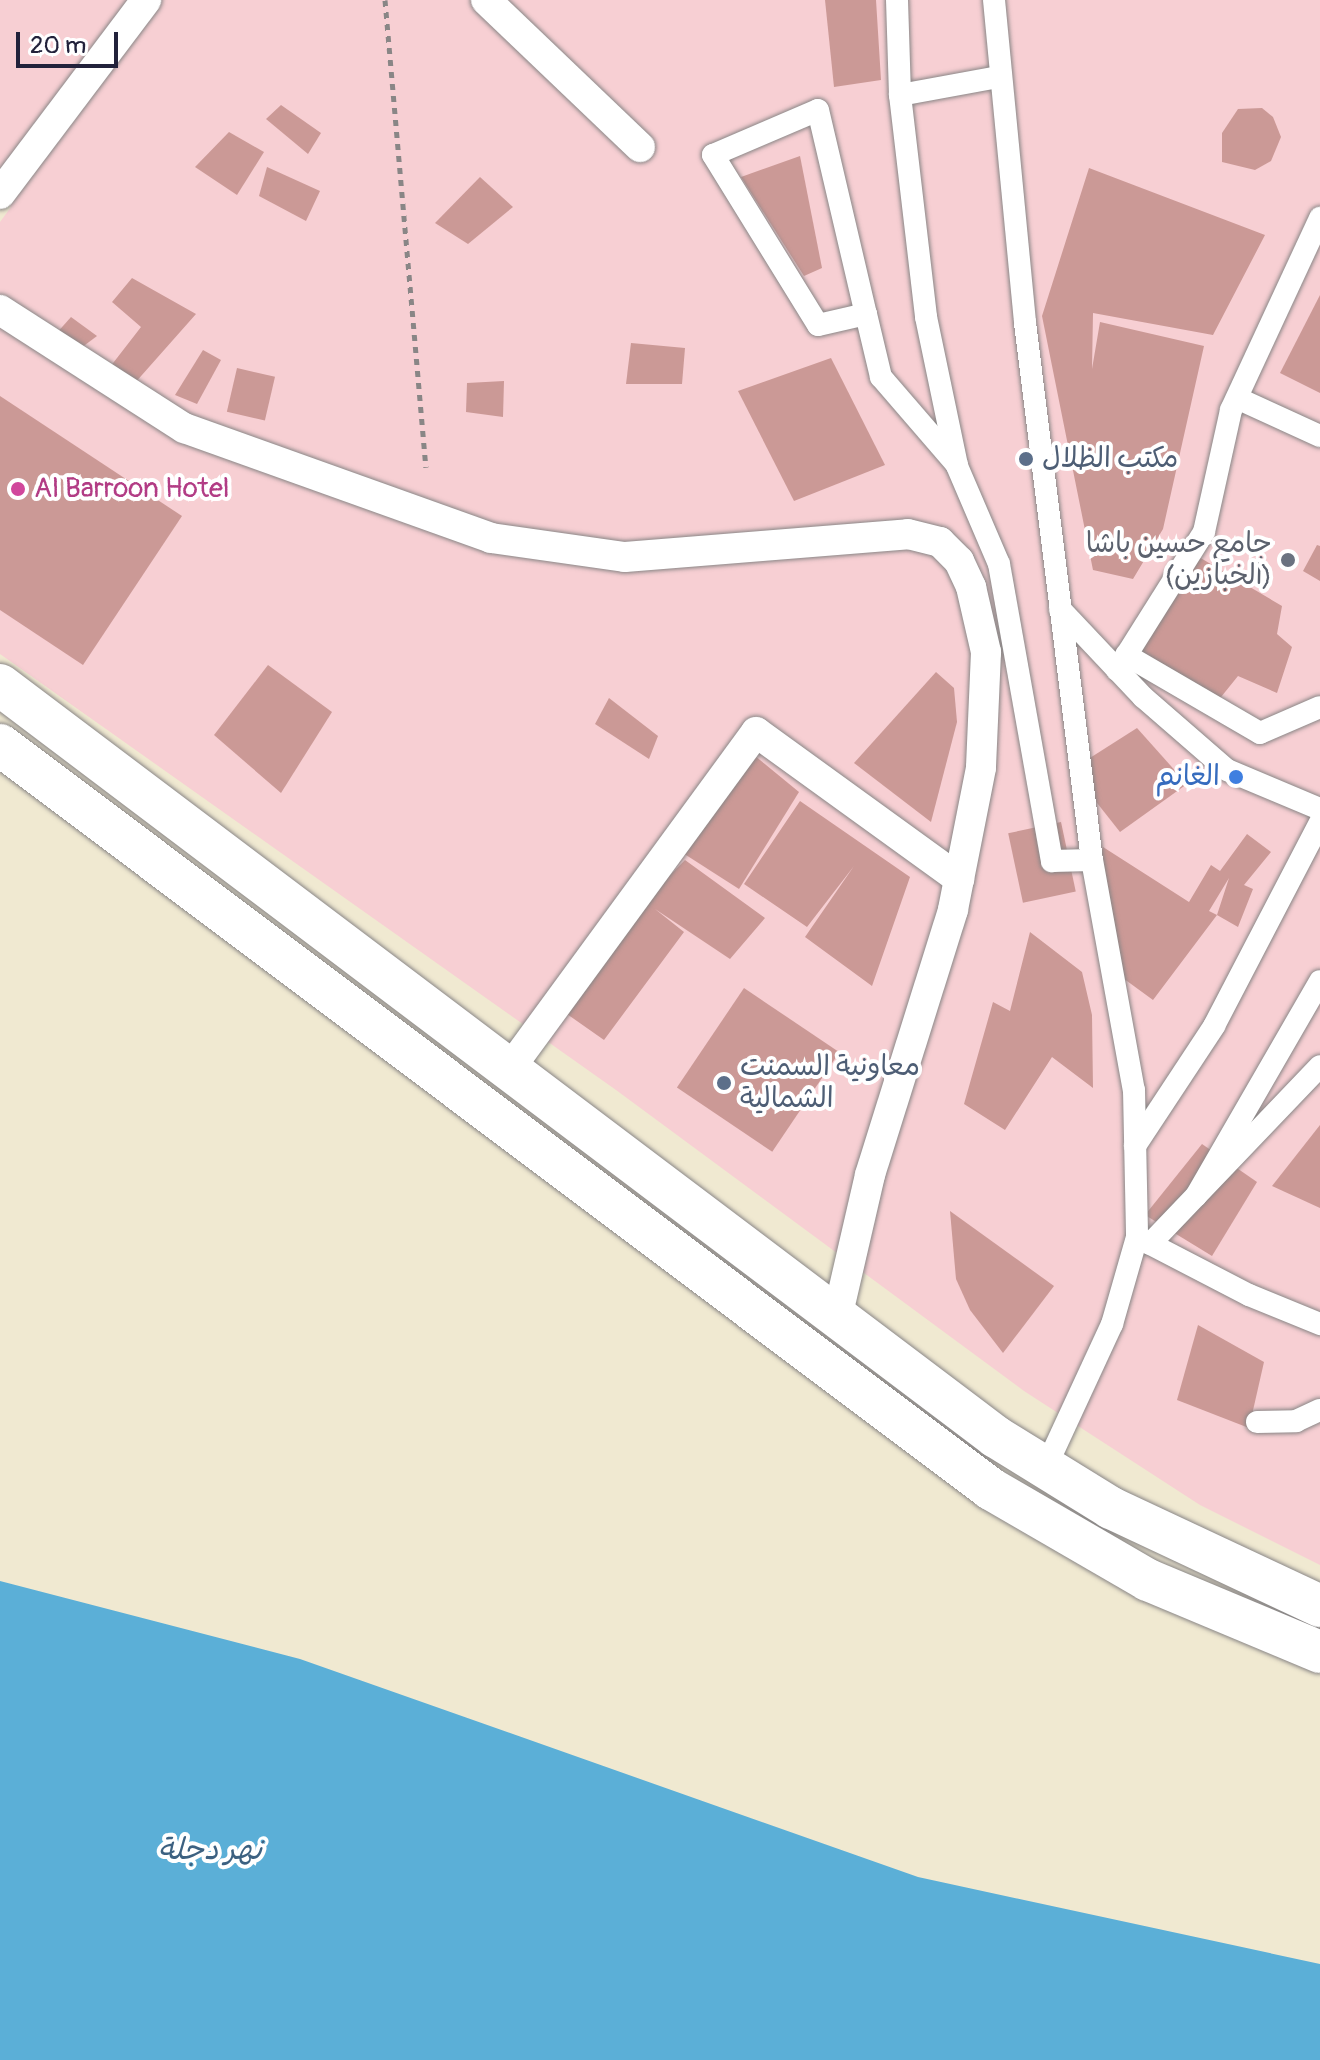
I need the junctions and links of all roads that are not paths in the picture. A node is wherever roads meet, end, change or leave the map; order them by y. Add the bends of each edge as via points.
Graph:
1 (146, 0) edge
2 (486, 0) edge
3 (897, 0) edge
4 (994, 0) edge
5 (998, 77) junction
6 (900, 95) junction
7 (640, 147) dead end
8 (0, 194) edge
9 (1320, 218) edge
10 (0, 310) edge
11 (866, 314) junction
12 (1237, 398) junction
13 (1320, 436) edge
14 (957, 466) junction
15 (1060, 609) junction
16 (1122, 662) junction
17 (0, 685) edge
18 (1320, 707) edge
19 (0, 745) edge
20 (1320, 809) edge
21 (1320, 822) edge
22 (1092, 860) junction
23 (959, 879) junction
24 (1320, 981) edge
25 (1320, 1066) edge
26 (508, 1071) junction
27 (1135, 1146) junction
28 (1196, 1196) junction
29 (1143, 1240) junction
30 (838, 1314) junction
31 (1320, 1324) edge
32 (1320, 1410) edge
33 (1257, 1422) dead end
34 (1045, 1469) junction
35 (1237, 1567) junction
36 (1320, 1606) edge
37 (1219, 1611) junction
38 (1320, 1652) edge

1 - 8 street
2 - 7 street
3 - 6 street
4 - 5 street
5 - 6 street
5 - 15 street
6 - 14 street via 926,317
9 - 12 street
10 - 23 street via 184,428 491,538 625,557 871,535 908,534 940,542 959,561 971,587 986,652 981,768
11 - 11 street via 818,110 713,155 818,325
11 - 14 street via 881,377
12 - 13 street
12 - 16 street via 1204,532
14 - 22 street via 999,564 1052,861
15 - 16 street
15 - 22 street
16 - 18 street via 1260,733
16 - 20 street via 1227,770
17 - 26 main road
19 - 37 main road via 940,1454 1094,1552
21 - 27 street via 1214,1026
22 - 27 street via 1134,1090
23 - 26 street via 756,732
23 - 30 street via 870,1175
24 - 28 street
25 - 28 street
26 - 30 main road
27 - 29 street
28 - 29 street
29 - 31 street
29 - 34 street via 1112,1324
30 - 34 main road
32 - 33 street via 1296,1421
34 - 35 main road via 1111,1508
35 - 36 main road
35 - 37 main road
37 - 38 main road

